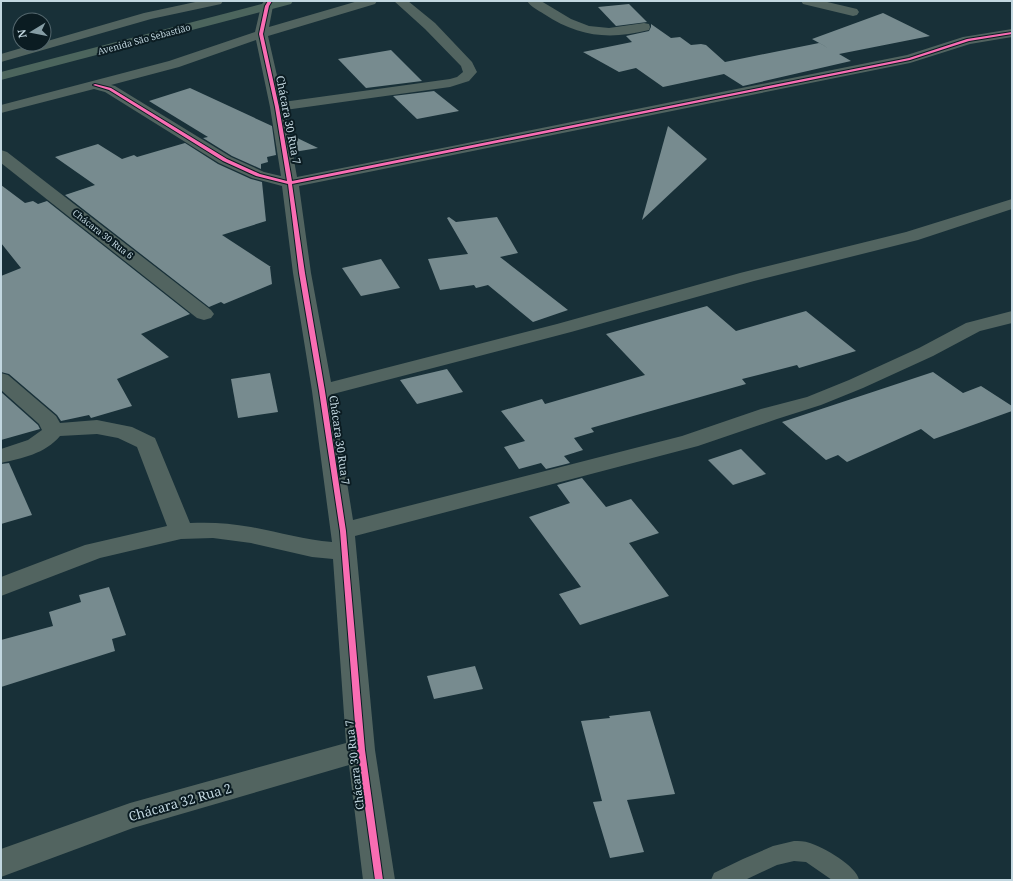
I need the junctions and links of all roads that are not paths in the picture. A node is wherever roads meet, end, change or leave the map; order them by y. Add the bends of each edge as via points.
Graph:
1 (217, 1) edge
2 (371, 1) edge
3 (400, 1) edge
4 (533, 1) edge
5 (807, 1) edge
6 (274, 3) edge
7 (199, 5) junction
8 (853, 12) dead end
9 (222, 18) junction
10 (644, 27) dead end
11 (102, 29) junction
12 (1012, 33) edge
13 (261, 34) junction
14 (122, 45) junction
15 (1, 58) edge
16 (1, 76) edge
17 (95, 85) junction
18 (277, 107) junction
19 (1, 109) edge
20 (1, 154) edge
21 (290, 183) junction
22 (1012, 204) edge
23 (204, 314) dead end
24 (1012, 317) edge
25 (1, 380) edge
26 (322, 390) junction
27 (53, 430) junction
28 (1, 456) edge
29 (181, 531) junction
30 (344, 542) junction
31 (1, 587) edge
32 (361, 750) junction
33 (1, 863) edge
34 (848, 879) edge
35 (379, 880) edge
36 (722, 880) edge

1 - 7 street
2 - 13 street
3 - 18 street via 430,26 467,65 470,72 467,77 450,83
4 - 10 street via 562,20 588,30 605,32
5 - 8 street
6 - 9 main road, Avenida São Sebastião
6 - 13 street, Chácara 30 Rua 7
7 - 9 street
7 - 11 street
9 - 14 main road, Avenida São Sebastião
11 - 14 street
11 - 15 street
12 - 21 street via 968,40 910,59
13 - 17 street via 174,64
13 - 18 street, Chácara 30 Rua 7
14 - 16 main road, Avenida São Sebastião
17 - 19 street
17 - 21 street via 110,88 225,160 258,175
18 - 21 street, Chácara 30 Rua 7
20 - 23 street, Chácara 30 Rua 6
21 - 26 street, Chácara 30 Rua 7
22 - 26 street via 912,236 747,277 564,328
24 - 30 street via 974,327 919,355 835,392 690,441
25 - 27 street via 48,421
26 - 30 street, Chácara 30 Rua 7
27 - 28 street via 39,445
27 - 29 street via 97,427 124,432 147,443
29 - 30 street via 213,530 251,535 312,549
29 - 31 street via 94,550
30 - 32 street, Chácara 30 Rua 7
32 - 33 street, Chácara 32 Rua 2 via 130,816
32 - 35 street, Chácara 30 Rua 7
34 - 36 lane via 822,859 804,851 776,854

